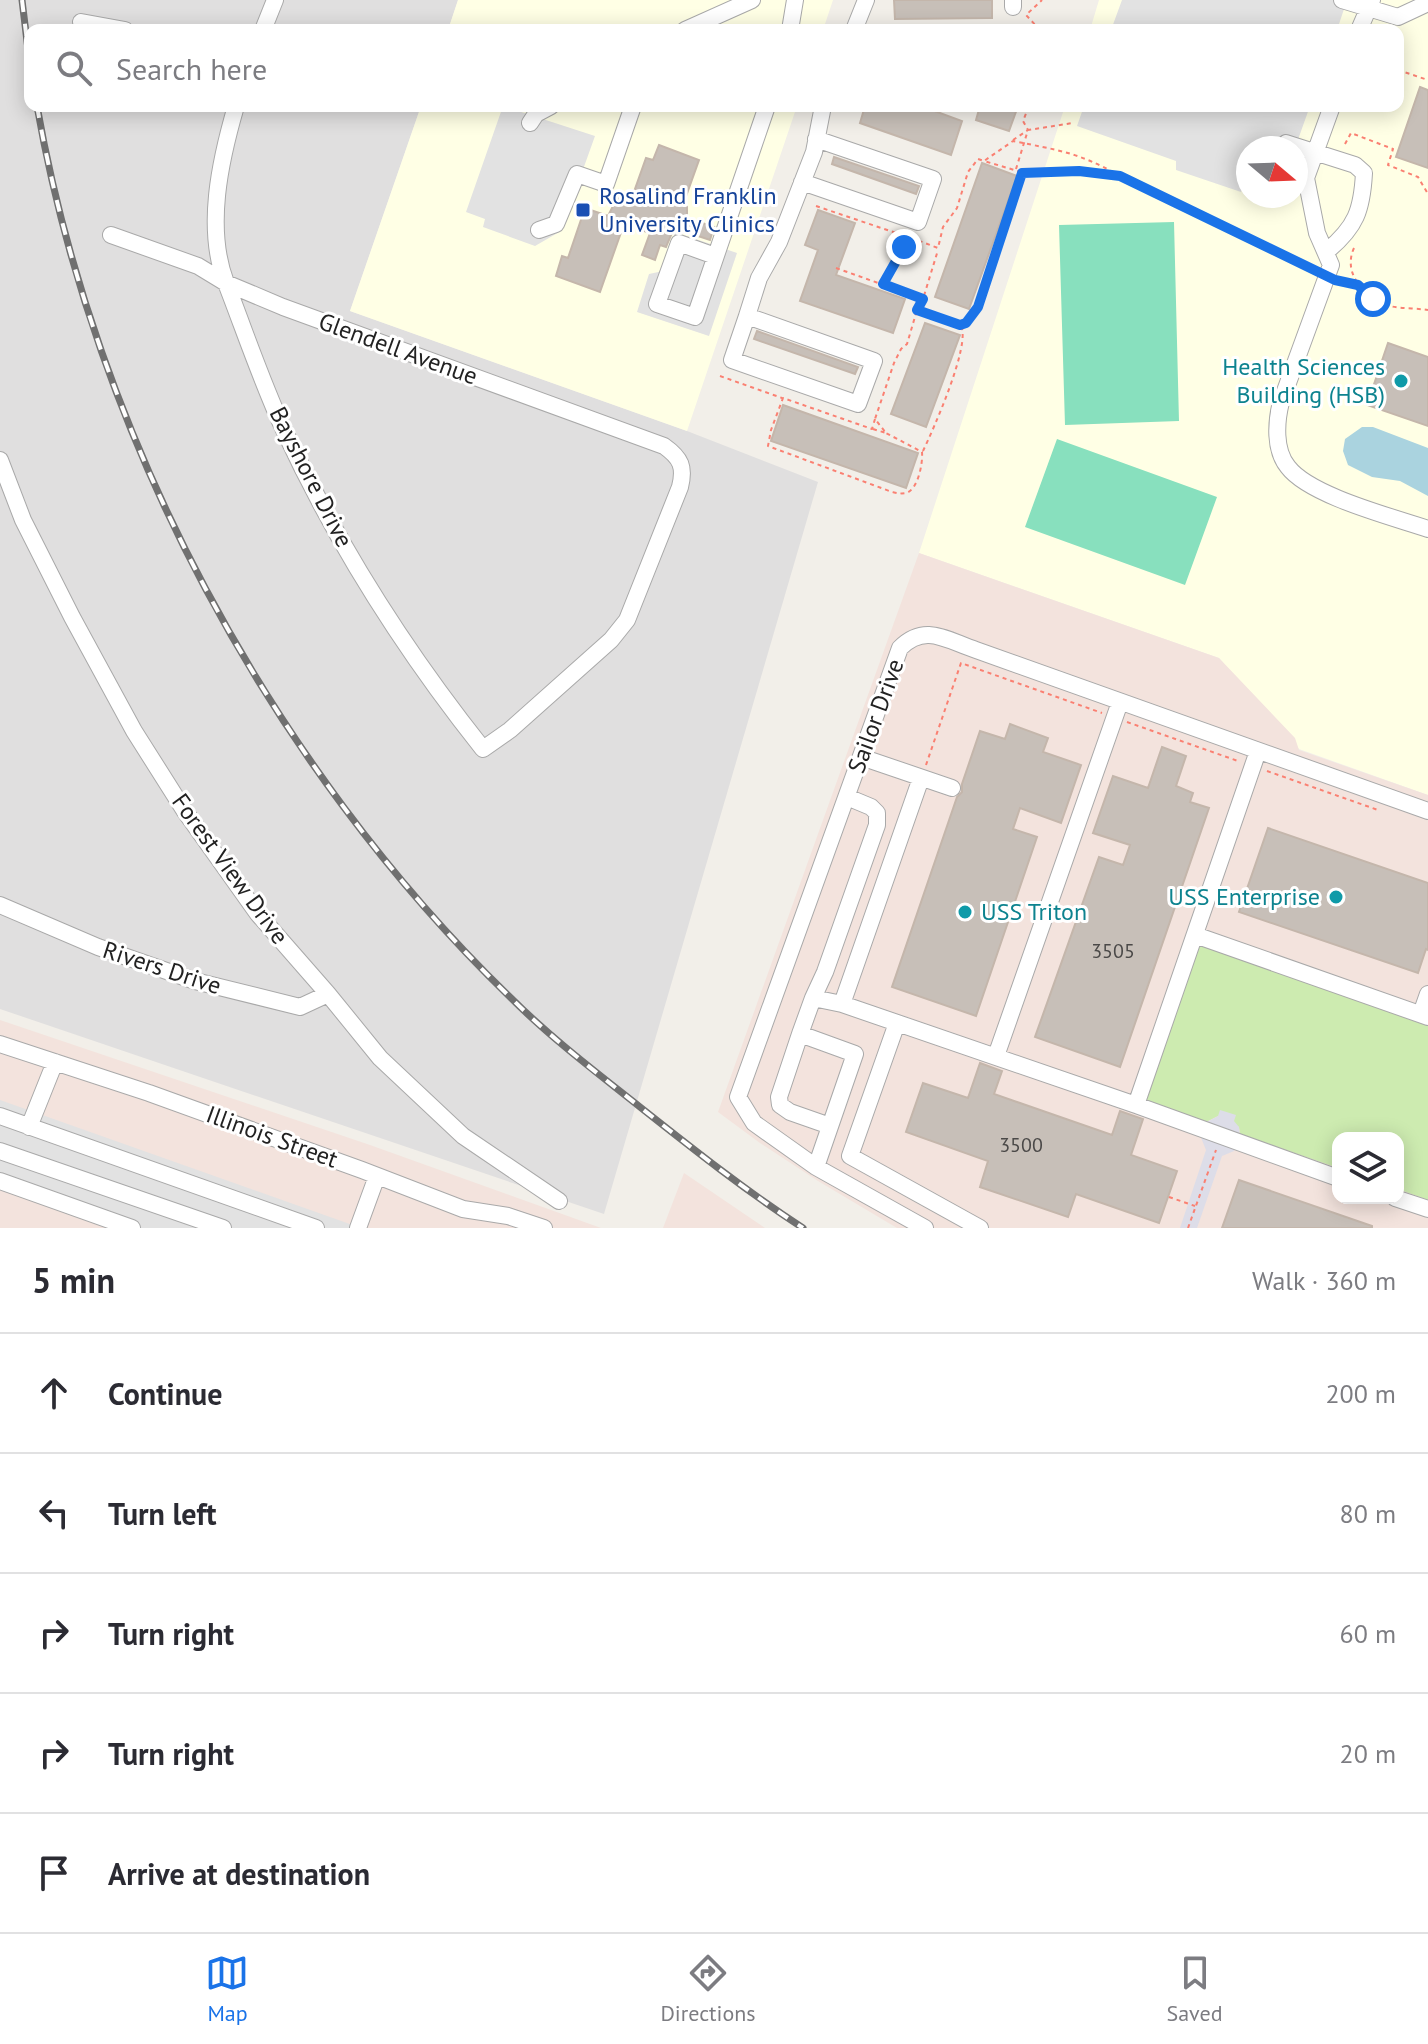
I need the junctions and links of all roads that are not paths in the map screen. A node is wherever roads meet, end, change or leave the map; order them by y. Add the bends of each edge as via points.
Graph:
1 (275, 0) edge
2 (752, 0) edge
3 (795, 0) edge
4 (866, 0) edge
5 (1342, 0) edge
6 (1370, 3) edge
7 (1428, 3) edge
8 (81, 22) dead end
9 (92, 24) edge
10 (265, 24) edge
11 (698, 24) edge
12 (791, 24) edge
13 (856, 24) edge
14 (1361, 24) edge
15 (234, 112) edge
16 (540, 112) edge
17 (631, 112) edge
18 (765, 112) edge
19 (822, 112) edge
20 (1330, 112) edge
21 (530, 123) dead end
22 (816, 139) junction
23 (1308, 151) edge
24 (1314, 153) junction
25 (802, 182) junction
26 (539, 230) dead end
27 (111, 235) dead end
28 (1327, 251) junction
29 (715, 256) junction
30 (226, 283) junction
31 (747, 316) junction
32 (0, 460) edge
33 (1428, 529) edge
34 (537, 705) joint
35 (1118, 710) junction
36 (861, 757) junction
37 (1256, 759) junction
38 (921, 778) junction
39 (952, 788) dead end
40 (847, 797) junction
41 (1428, 811) edge
42 (0, 905) edge
43 (1195, 935) junction
44 (328, 994) junction
45 (1428, 994) edge
46 (813, 998) junction
47 (842, 1004) junction
48 (1424, 1016) edge
49 (897, 1023) junction
50 (800, 1034) junction
51 (0, 1044) edge
52 (996, 1056) junction
53 (55, 1062) junction
54 (1136, 1105) junction
55 (0, 1116) edge
56 (830, 1126) junction
57 (29, 1127) junction
58 (0, 1151) edge
59 (816, 1167) junction
60 (377, 1176) junction
61 (1332, 1176) edge
62 (0, 1181) edge
63 (559, 1201) dead end
64 (1404, 1201) edge
65 (1428, 1209) edge
66 (132, 1228) edge
67 (223, 1228) edge
68 (316, 1228) edge
69 (358, 1228) edge
70 (544, 1228) edge
71 (925, 1228) edge
72 (980, 1228) edge

1 - 10 street
2 - 11 street
3 - 12 street
4 - 13 street
5 - 6 street
6 - 7 street via 1398,17
6 - 14 street
8 - 9 street
15 - 30 street, Bayshore Drive via 219,182 216,233
16 - 21 street
17 - 26 street via 606,184 577,174 556,224
18 - 29 street
19 - 22 street
20 - 24 street
22 - 25 street
22 - 25 street via 933,179 918,222
23 - 24 street
24 - 28 street via 1306,178 1317,233
24 - 28 street via 1355,165 1364,173 1356,219
25 - 31 street
27 - 30 street, Glendell Avenue via 198,266
28 - 33 street via 1331,265 1277,419 1280,452 1288,468 1323,492
29 - 29 street via 679,243 657,304 695,317
30 - 34 street, Bayshore Drive via 283,429 344,546 432,684 483,749
30 - 34 street, Glendell Avenue via 664,446 677,456 683,472 680,487 627,620
31 - 31 street via 732,360 858,404 874,361
32 - 44 street, Forest View Drive via 30,534 134,731 258,914
35 - 36 street, Sailor Drive via 924,633 900,648
35 - 37 street, Sailor Drive
35 - 52 street
36 - 38 street
36 - 40 street, Sailor Drive
37 - 41 street, Sailor Drive
37 - 43 street
38 - 39 street
38 - 47 street
40 - 46 street via 871,807 877,825
40 - 59 street, Sailor Drive via 738,1097 754,1123
42 - 44 street, Rivers Drive via 195,981 300,1007
43 - 48 street
43 - 54 street
44 - 63 street, Forest View Drive via 380,1058 463,1136
45 - 48 street
46 - 47 street
46 - 50 street
47 - 49 street
49 - 52 street
49 - 72 street via 850,1156
50 - 56 street via 780,1105
50 - 56 street via 855,1054
51 - 53 street, Illinois Street
52 - 54 street
53 - 57 street
53 - 60 street, Illinois Street
54 - 61 street
55 - 57 street
56 - 59 street
57 - 68 street
58 - 67 street
59 - 71 street, Sailor Drive
60 - 69 street
60 - 70 street, Illinois Street via 463,1209
62 - 66 street
64 - 65 street

